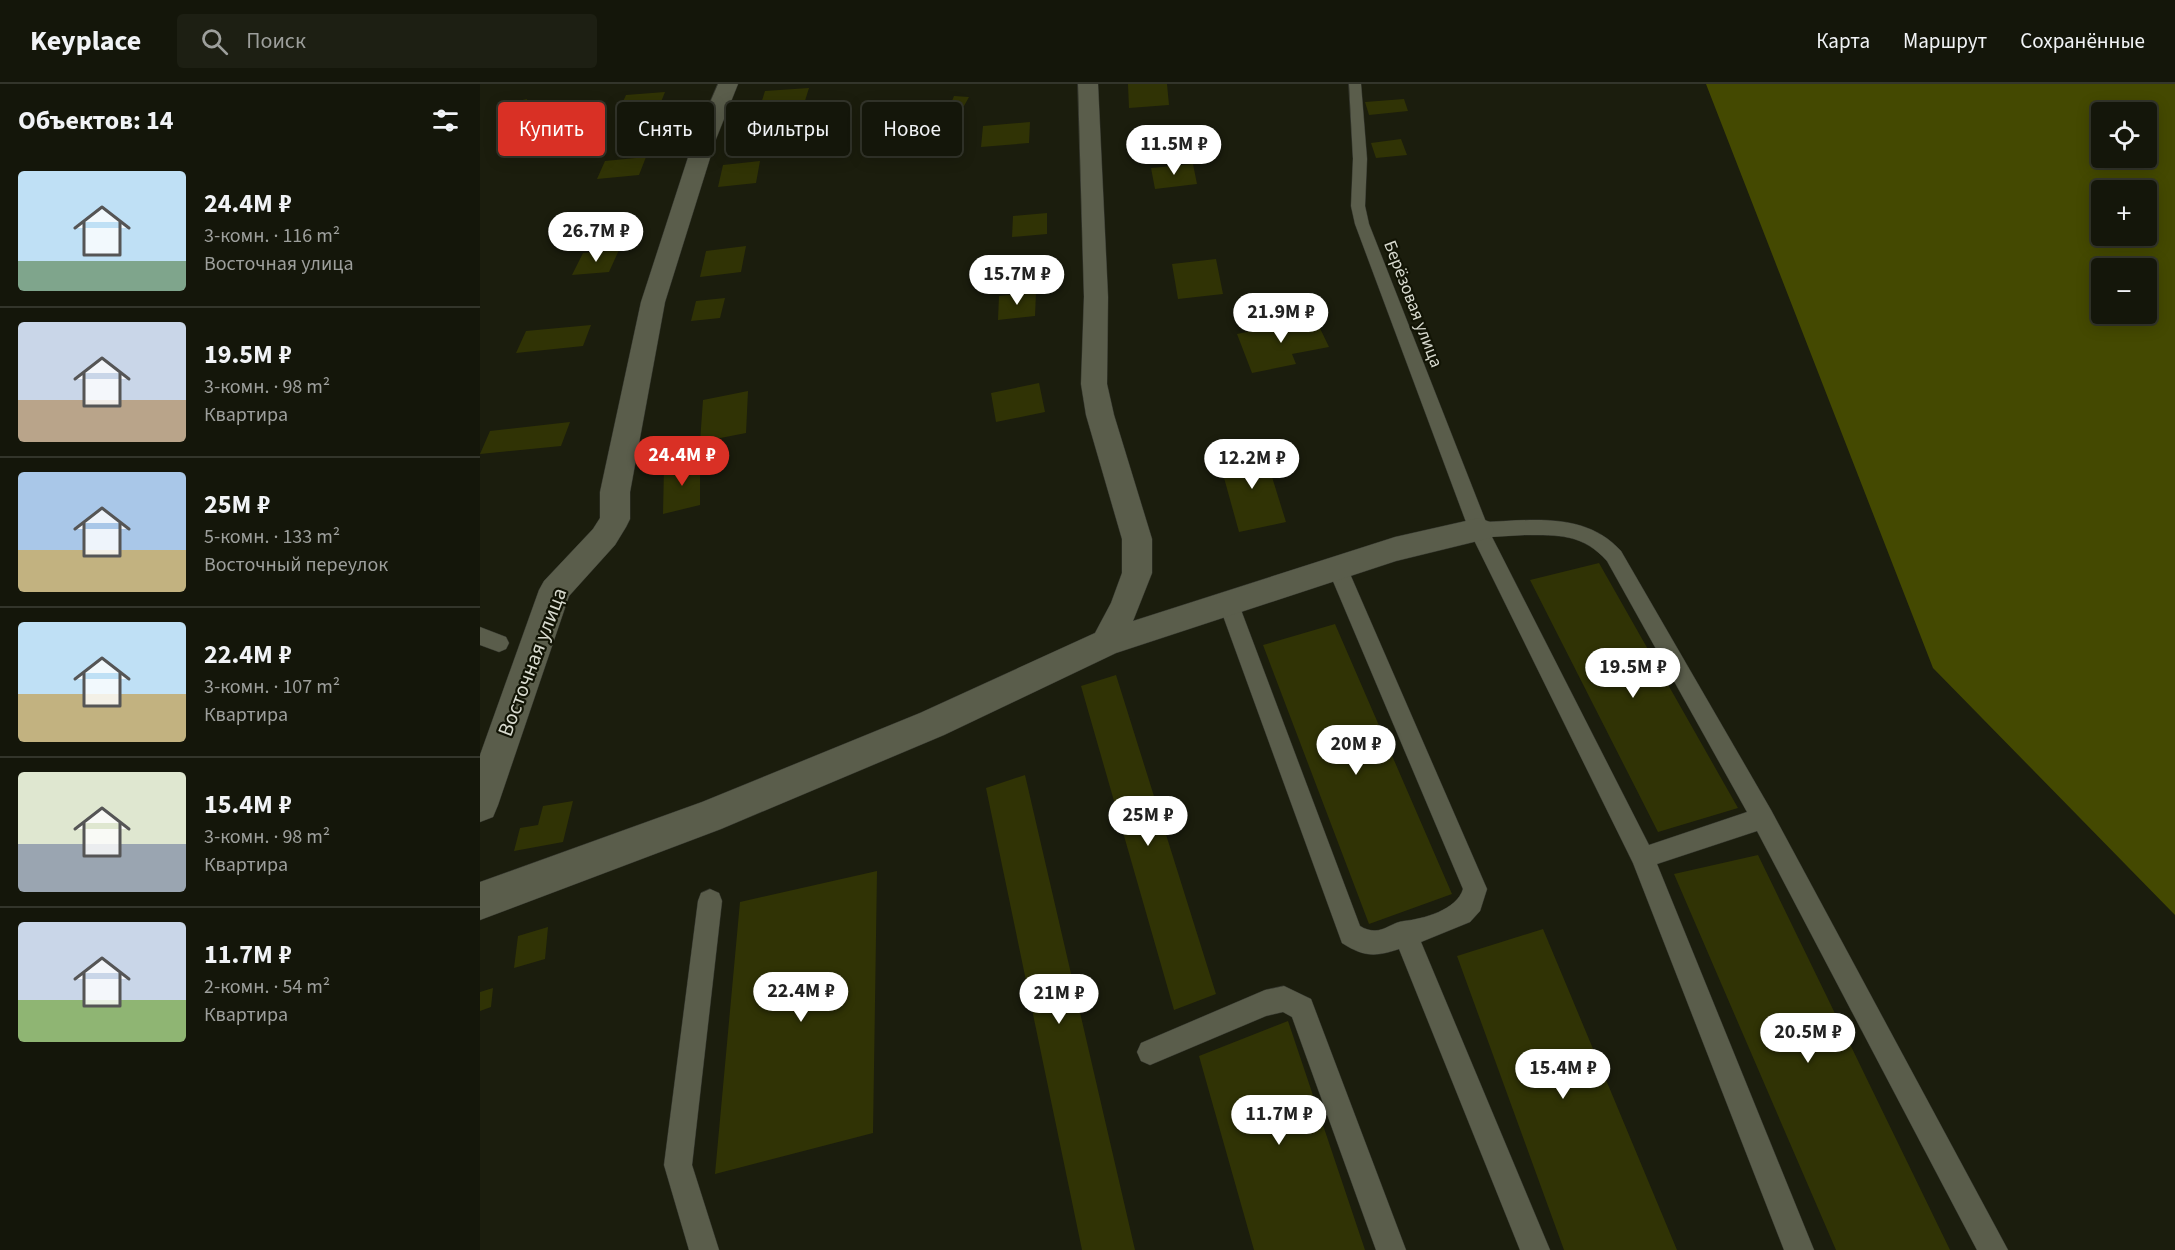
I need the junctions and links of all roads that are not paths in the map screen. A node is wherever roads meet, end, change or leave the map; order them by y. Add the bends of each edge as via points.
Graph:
1 (728, 84) edge
2 (1088, 84) edge
3 (1355, 84) edge
4 (1479, 530) junction
5 (1337, 567) junction
6 (1228, 602) junction
7 (480, 636) edge
8 (500, 643) dead end
9 (1106, 643) junction
10 (480, 805) edge
11 (1762, 818) junction
12 (1643, 858) junction
13 (480, 901) edge
14 (710, 901) dead end
15 (1405, 933) junction
16 (1150, 1052) dead end
17 (704, 1250) edge
18 (1391, 1250) edge
19 (1535, 1250) edge
20 (1799, 1250) edge
21 (1993, 1250) edge

1 - 10 street, Восточная улица via 705,139 653,302 615,492 615,519 604,537 555,590
2 - 9 street via 1096,286 1094,384 1137,539 1137,573
3 - 4 lane, Берёзовая улица via 1360,159 1358,206 1362,224
4 - 5 street
4 - 11 lane via 1556,528 1601,542 1614,556
4 - 12 lane, Берёзовая улица
5 - 6 street
5 - 15 lane via 1475,889 1471,903 1461,913
6 - 9 street
6 - 15 lane via 1351,934 1362,941 1378,943
7 - 8 lane
9 - 13 street via 932,724 708,817
11 - 12 lane
11 - 21 lane
12 - 20 lane, Берёзовая улица
14 - 17 lane via 678,1165
15 - 19 lane
16 - 18 lane via 1265,1003 1284,999 1302,1008

